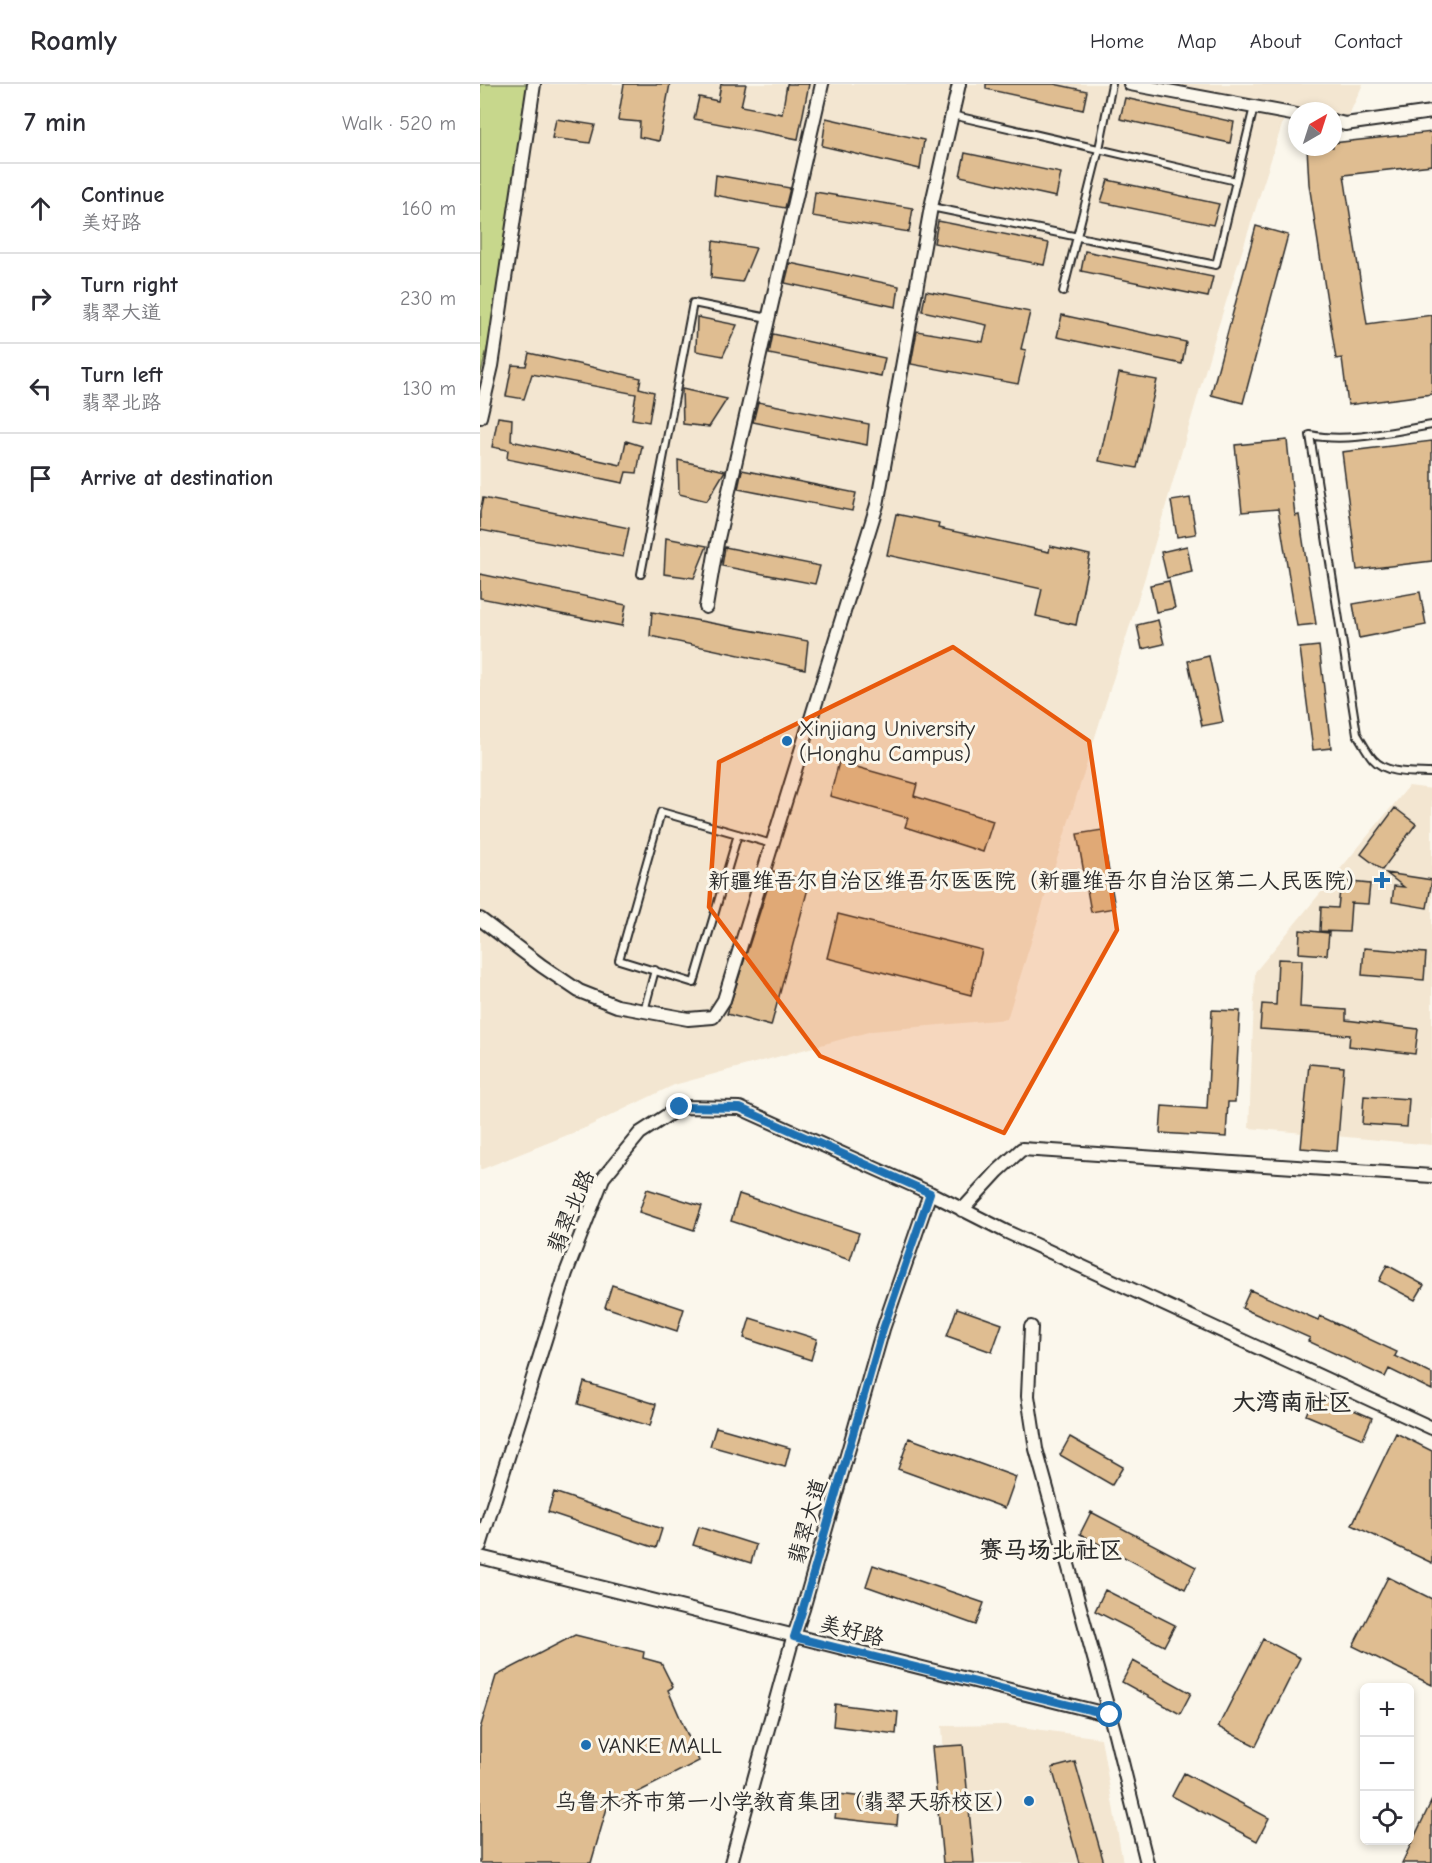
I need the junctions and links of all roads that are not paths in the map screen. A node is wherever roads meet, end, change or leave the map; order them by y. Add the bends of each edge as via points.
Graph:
1 (534, 84) edge
2 (822, 84) edge
3 (959, 84) edge
4 (1112, 84) edge
5 (1130, 84) edge
6 (1254, 107) junction
7 (1432, 112) edge
8 (1288, 113) edge
9 (952, 115) junction
10 (1342, 124) edge
11 (1099, 149) junction
12 (1236, 181) junction
13 (931, 207) junction
14 (1077, 236) junction
15 (1063, 292) dead end
16 (768, 318) junction
17 (480, 417) edge
18 (1432, 425) edge
19 (641, 574) dead end
20 (706, 607) dead end
21 (1432, 773) edge
22 (738, 834) junction
23 (772, 844) junction
24 (480, 919) edge
25 (655, 970) junction
26 (644, 1011) junction
27 (1432, 1176) edge
28 (930, 1193) junction
29 (962, 1210) junction
30 (1031, 1327) dead end
31 (1432, 1428) edge
32 (480, 1546) edge
33 (480, 1557) edge
34 (794, 1637) junction
35 (1110, 1715) junction
36 (731, 1863) edge
37 (1147, 1863) edge

1 - 17 street via 492,366
2 - 16 street
3 - 9 street
4 - 11 lane
5 - 6 street
6 - 8 street
6 - 12 lane
7 - 10 street
9 - 11 lane
9 - 13 street
11 - 12 lane
11 - 14 lane
12 - 14 lane via 1216,265
13 - 14 lane
13 - 23 street via 877,505
14 - 15 lane
16 - 19 lane via 693,303
16 - 20 street
18 - 21 lane via 1365,435 1310,435 1358,734 1373,759 1383,767
22 - 23 lane
22 - 25 lane via 694,983
22 - 25 lane via 661,812 619,960
23 - 26 street via 724,1000 713,1017 688,1019
24 - 26 street via 579,991 617,1006
25 - 26 lane
27 - 29 street via 1022,1149
28 - 29 street, 翡翠北路
28 - 32 street, 翡翠北路 via 740,1108 680,1107 640,1133 603,1178 570,1262
28 - 34 street, 翡翠大道 via 883,1329
29 - 31 street, 翡翠北路
30 - 35 street via 1028,1396 1036,1449
33 - 34 street, 美好路
34 - 35 street, 美好路
34 - 36 street, 翡翠大道
35 - 37 street

